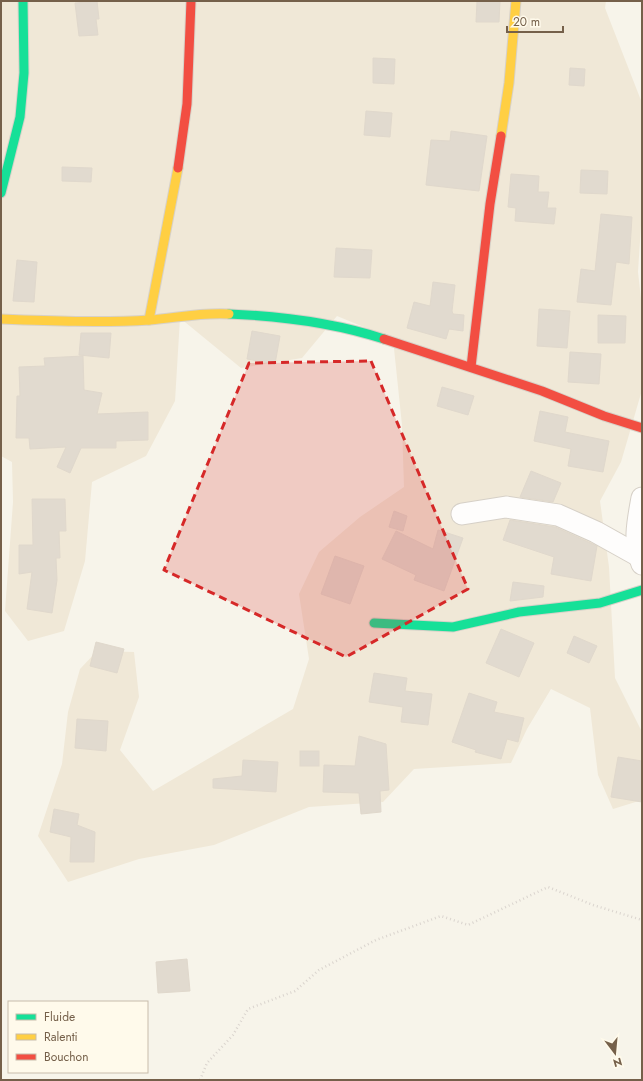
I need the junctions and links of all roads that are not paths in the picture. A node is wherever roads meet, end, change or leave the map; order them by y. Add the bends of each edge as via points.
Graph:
1 (23, 1) edge
2 (191, 1) edge
3 (516, 1) edge
4 (1, 193) edge
5 (1, 319) edge
6 (149, 320) junction
7 (471, 367) junction
8 (642, 428) edge
9 (642, 498) edge
10 (462, 514) dead end
11 (640, 560) edge
12 (642, 590) edge
13 (374, 623) dead end

1 - 4 street via 24,73 20,117
2 - 6 street via 186,112 174,195
3 - 7 street via 509,83 490,204
5 - 6 street
6 - 7 street via 216,313 257,315 356,330
7 - 8 street
9 - 11 street via 636,529
10 - 11 street via 506,507 558,515 596,532
12 - 13 street via 600,603 519,612 453,627

